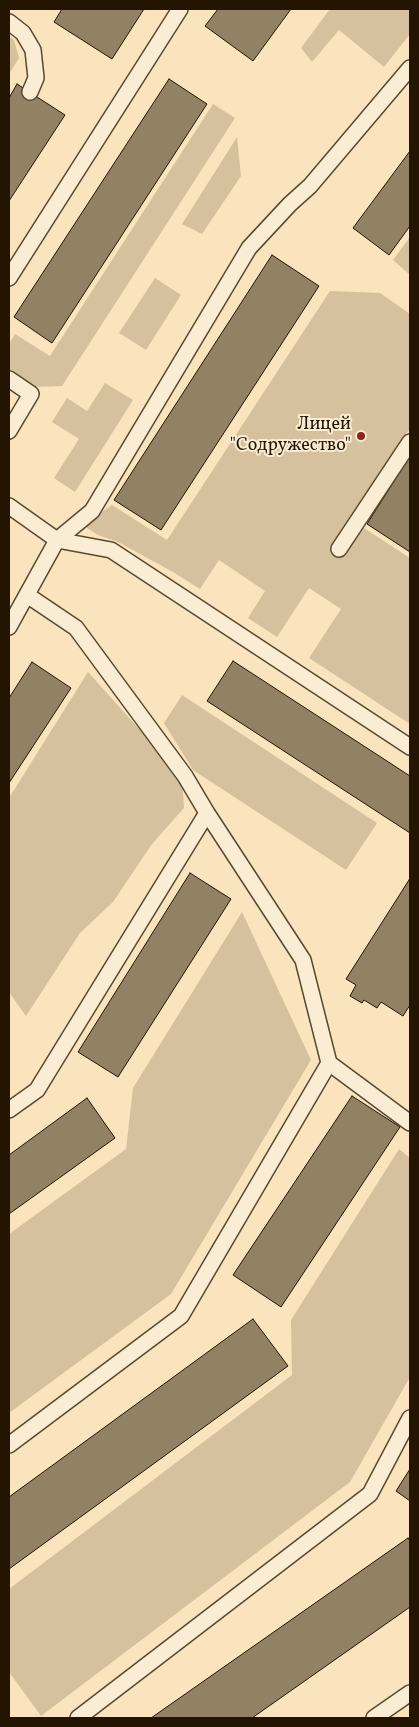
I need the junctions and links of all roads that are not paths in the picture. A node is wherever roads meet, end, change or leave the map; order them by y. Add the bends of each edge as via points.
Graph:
1 (180, 9) edge
2 (9, 22) edge
3 (410, 68) edge
4 (30, 92) dead end
5 (9, 278) edge
6 (9, 379) edge
7 (9, 431) edge
8 (410, 442) edge
9 (9, 506) edge
10 (57, 540) junction
11 (339, 549) dead end
12 (27, 595) junction
13 (9, 627) edge
14 (410, 747) edge
15 (207, 813) junction
16 (329, 1063) junction
17 (9, 1110) edge
18 (410, 1123) edge
19 (410, 1418) edge
20 (9, 1444) edge
21 (410, 1693) edge
22 (78, 1718) edge
23 (374, 1718) edge

1 - 5 lane
2 - 4 lane via 23,33 33,50 36,78
3 - 10 lane via 310,186 249,248 92,510
6 - 7 lane via 31,394
8 - 11 lane
9 - 10 lane
10 - 12 lane
10 - 14 lane via 111,550
12 - 13 lane
12 - 15 lane via 76,628 185,776
15 - 16 lane via 303,960
15 - 17 lane via 37,1090
16 - 18 lane
16 - 20 lane via 181,1316
19 - 22 lane via 370,1494
21 - 23 lane

